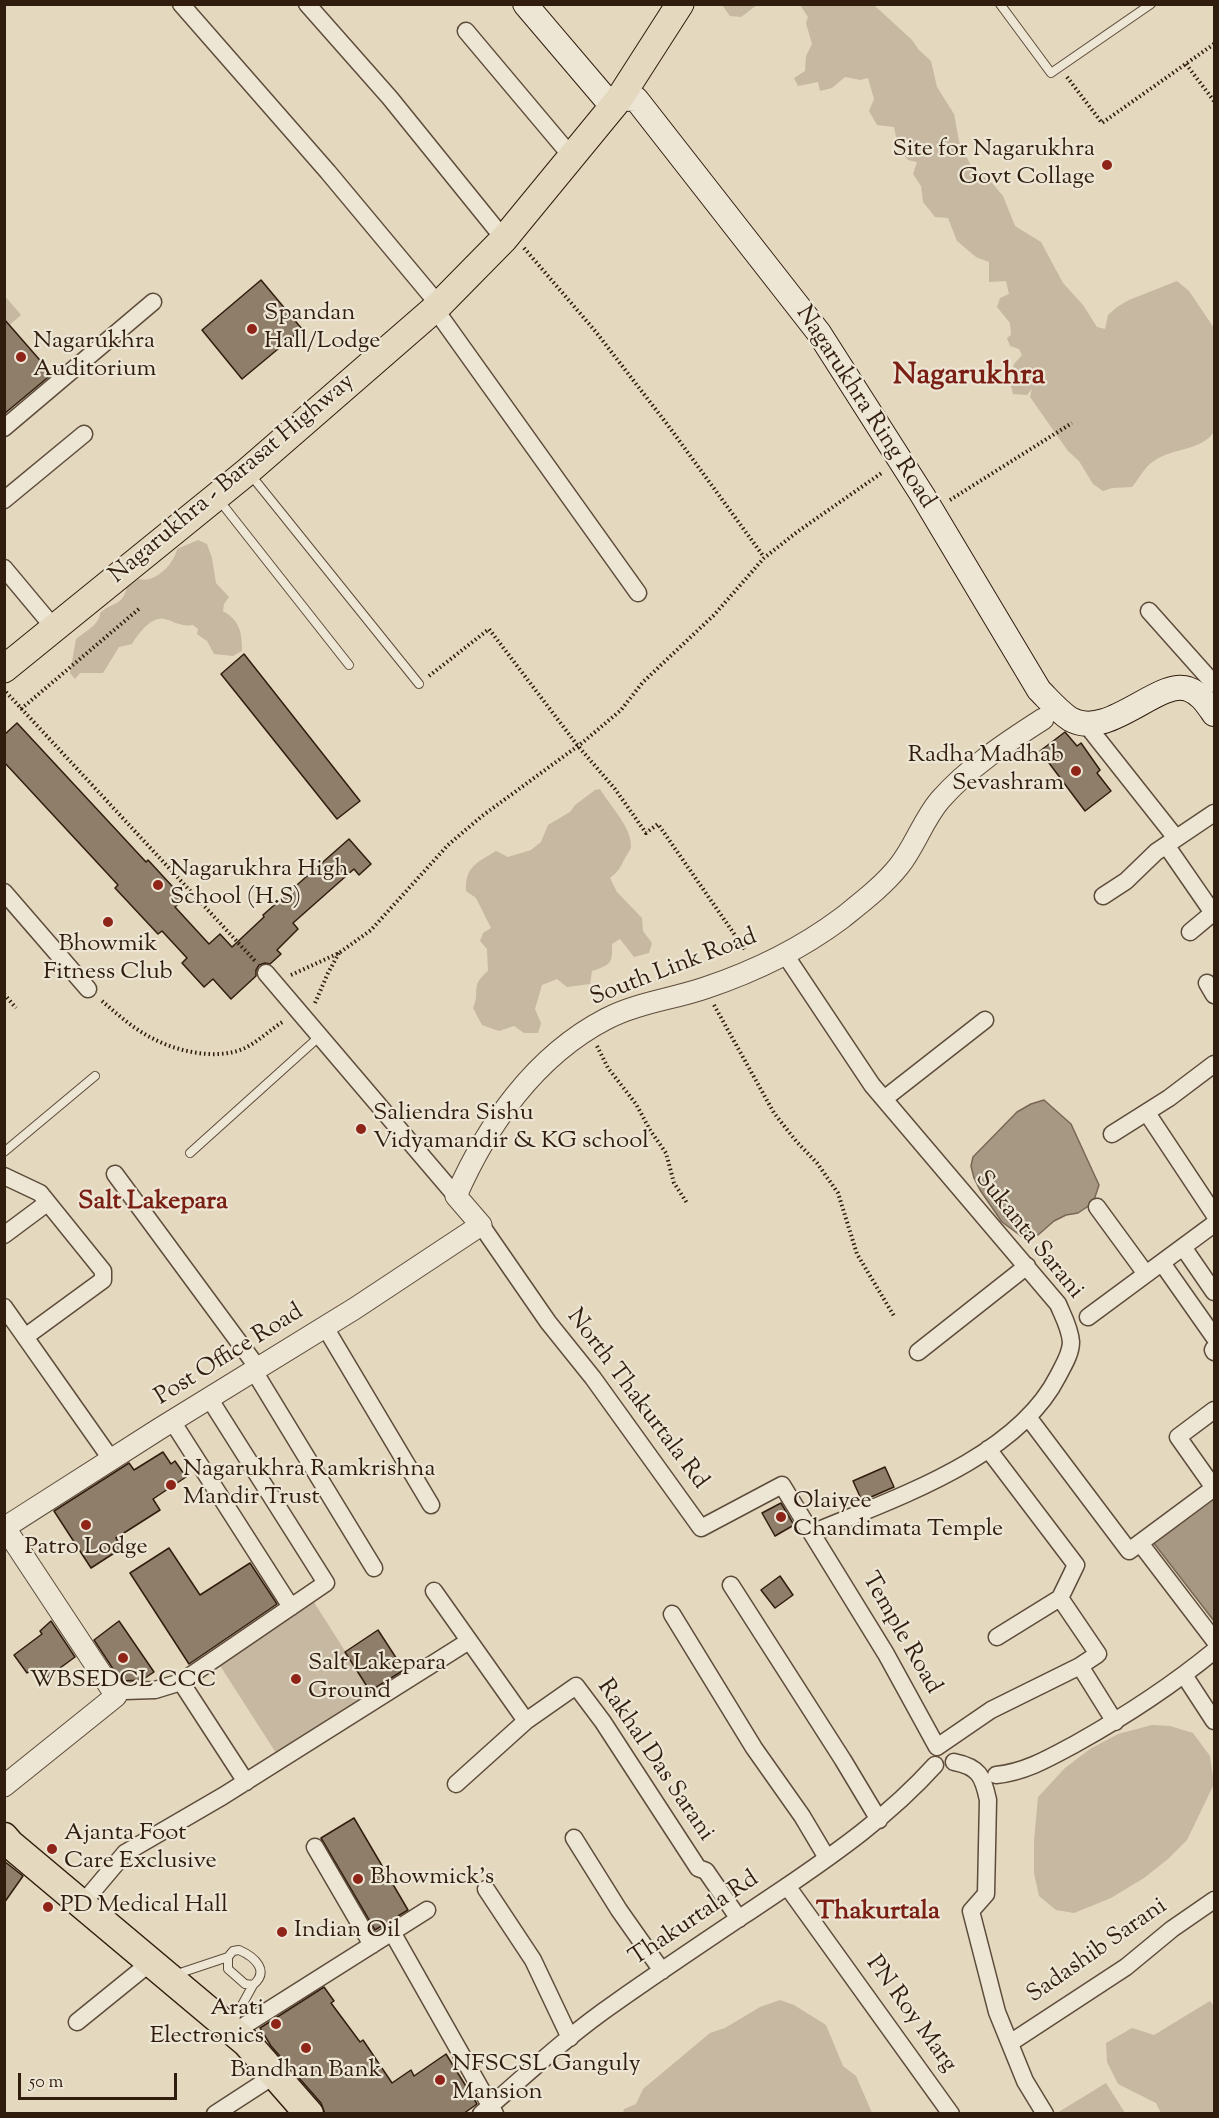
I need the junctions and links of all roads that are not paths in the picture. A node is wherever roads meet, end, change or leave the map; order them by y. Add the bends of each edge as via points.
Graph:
1 (182, 4) edge
2 (307, 4) edge
3 (525, 4) edge
4 (680, 4) edge
5 (1000, 4) edge
6 (1151, 4) edge
7 (466, 31) dead end
8 (619, 99) junction
9 (572, 157) junction
10 (507, 235) junction
11 (153, 302) dead end
12 (437, 307) junction
13 (4, 428) edge
14 (84, 434) dead end
15 (248, 471) junction
16 (216, 498) junction
17 (4, 500) edge
18 (4, 568) edge
19 (638, 593) dead end
20 (1149, 611) dead end
21 (55, 629) junction
22 (349, 665) dead end
23 (4, 669) edge
24 (419, 684) road end
25 (1215, 684) edge
26 (1039, 690) junction
27 (1215, 714) edge
28 (1043, 719) junction
29 (1078, 721) junction
30 (1215, 813) edge
31 (1171, 841) junction
32 (4, 891) edge
33 (1103, 896) dead end
34 (1214, 913) edge
35 (1190, 932) dead end
36 (784, 953) junction
37 (270, 978) road end
38 (88, 989) road end
39 (985, 1020) dead end
40 (317, 1032) junction
41 (1215, 1064) edge
42 (95, 1076) dead end
43 (884, 1099) junction
44 (1147, 1113) junction
45 (1112, 1134) dead end
46 (4, 1152) edge
47 (190, 1153) dead end
48 (115, 1174) dead end
49 (4, 1176) edge
50 (456, 1196) junction
51 (47, 1203) junction
52 (1097, 1207) dead end
53 (1215, 1214) edge
54 (1215, 1224) edge
55 (481, 1225) junction
56 (4, 1235) edge
57 (1183, 1247) junction
58 (1162, 1263) junction
59 (1026, 1266) junction
60 (1146, 1274) junction
61 (1215, 1292) edge
62 (1058, 1304) junction
63 (4, 1307) edge
64 (1088, 1317) junction
65 (325, 1327) junction
66 (25, 1337) junction
67 (1215, 1337) edge
68 (1071, 1344) junction
69 (918, 1352) dead end
70 (256, 1370) junction
71 (209, 1398) junction
72 (1215, 1410) edge
73 (1028, 1417) junction
74 (171, 1421) junction
75 (988, 1449) junction
76 (111, 1460) junction
77 (782, 1485) joint
78 (1215, 1488) edge
79 (431, 1504) dead end
80 (6, 1524) edge
81 (812, 1533) junction
82 (1140, 1543) junction
83 (374, 1568) dead end
84 (731, 1585) dead end
85 (434, 1591) dead end
86 (1060, 1598) junction
87 (291, 1607) junction
88 (672, 1614) dead end
89 (997, 1637) dead end
90 (1215, 1640) edge
91 (469, 1641) junction
92 (1215, 1651) edge
93 (1080, 1666) junction
94 (1184, 1675) junction
95 (181, 1682) junction
96 (116, 1696) junction
97 (526, 1721) junction
98 (1215, 1721) edge
99 (1115, 1722) junction
100 (937, 1747) junction
101 (954, 1762) junction
102 (935, 1765) junction
103 (991, 1781) junction
104 (246, 1782) junction
105 (456, 1784) dead end
106 (4, 1786) edge
107 (879, 1820) junction
108 (574, 1838) dead end
109 (6, 1841) edge
110 (315, 1847) dead end
111 (827, 1858) junction
112 (787, 1886) junction
113 (486, 1890) dead end
114 (1215, 1900) edge
115 (82, 1904) junction
116 (427, 1910) dead end
117 (739, 1919) junction
118 (392, 1932) junction
119 (372, 1945) junction
120 (228, 1957) junction
121 (160, 1970) junction
122 (662, 1971) junction
123 (253, 1985) junction
124 (77, 2022) dead end
125 (232, 2030) junction
126 (570, 2038) junction
127 (1010, 2043) junction
128 (275, 2075) junction
129 (489, 2111) edge
130 (216, 2114) edge
131 (309, 2114) edge
132 (951, 2114) edge
133 (1045, 2114) edge

1 - 12 street via 328,172
2 - 10 street
3 - 8 main road, Nagarukhra Ring Road via 605,98
4 - 8 main road, Nagarukhra - Barasat Highway
5 - 6 lane via 1051,73
7 - 9 street
8 - 9 main road, Nagarukhra - Barasat Highway
8 - 26 main road, Nagarukhra Ring Road via 636,99 819,333
9 - 10 main road, Nagarukhra - Barasat Highway
10 - 12 main road, Nagarukhra - Barasat Highway
11 - 13 street
12 - 15 main road, Nagarukhra - Barasat Highway
12 - 19 street
14 - 17 street
15 - 16 main road, Nagarukhra - Barasat Highway
15 - 24 lane
16 - 21 main road, Nagarukhra - Barasat Highway
16 - 22 lane
18 - 21 street
20 - 25 street
21 - 23 main road, Nagarukhra - Barasat Highway
26 - 28 street
26 - 29 main road, Nagarukhra Ring Road
27 - 29 main road via 1199,695 1186,688 1172,689 1103,722
28 - 29 street
28 - 36 street, South Link Road via 973,768 939,801 900,865 877,889 840,919
29 - 31 street
30 - 31 street
31 - 33 street
31 - 34 street
32 - 38 street
34 - 35 street
36 - 43 street, Sukanta Sarani
36 - 50 street, South Link Road via 705,988 607,1018 579,1035 518,1091 492,1127
37 - 40 street
39 - 43 street
40 - 47 lane
40 - 50 street
41 - 44 street
42 - 46 lane
43 - 59 street, Sukanta Sarani
44 - 45 street
44 - 53 street
48 - 70 street
49 - 51 street via 34,1189
50 - 55 street
51 - 56 street
51 - 66 street via 104,1275 103,1280
52 - 60 street
54 - 57 street
55 - 65 street, Post Office Road
55 - 77 street, North Thakurtala Rd via 701,1528
57 - 58 street
57 - 61 street
58 - 60 street
58 - 67 street
59 - 62 street, Sukanta Sarani
59 - 69 street
60 - 64 street
62 - 64 street via 1068,1314
62 - 68 street, Sukanta Sarani
63 - 66 street
64 - 68 street
65 - 70 street, Post Office Road
65 - 79 street
66 - 76 street
68 - 73 street via 1053,1386
70 - 71 street, Post Office Road
70 - 83 street
71 - 74 street, Post Office Road
71 - 87 street via 326,1583
72 - 78 street via 1178,1437
73 - 75 street
73 - 82 street via 1129,1551
74 - 76 street, Post Office Road
74 - 87 street
75 - 81 street via 939,1478
75 - 86 street via 1076,1565
76 - 80 street, Post Office Road
77 - 81 street, Temple Road
78 - 82 street
80 - 96 street
81 - 100 street, Temple Road
82 - 90 street
84 - 107 street
85 - 91 street
86 - 89 street
86 - 93 street via 1098,1654
87 - 95 street
88 - 111 street
91 - 97 street
91 - 104 street
92 - 94 street
93 - 99 street
93 - 100 street via 991,1710
94 - 98 street
94 - 99 street
95 - 96 street via 155,1690 124,1691
95 - 104 street
96 - 106 street
97 - 105 street
97 - 117 street, Rakhal Das Sarani via 576,1686 698,1868 706,1871
99 - 103 street via 1029,1768
100 - 101 street, Temple Road
100 - 102 street
101 - 102 street
101 - 103 street via 975,1769
102 - 107 street, Thakurtala Rd
103 - 127 street via 986,1894 971,1911 997,2012
104 - 115 street via 125,1853
107 - 111 street, Thakurtala Rd
108 - 122 street
109 - 115 highway
110 - 119 street
111 - 112 street, Thakurtala Rd
112 - 117 street, Thakurtala Rd
112 - 132 street, PN Roy Marg
113 - 126 street via 533,1960
114 - 127 street, Sadashib Sarani via 1126,1967
115 - 121 highway
116 - 118 street
117 - 122 street, Thakurtala Rd
118 - 119 street
118 - 129 street
119 - 125 street
120 - 121 lane
120 - 123 lane via 228,1969 245,1984
120 - 123 lane via 239,1950 258,1965 262,1973
121 - 124 street
121 - 125 highway
122 - 126 street, Thakurtala Rd
123 - 125 lane
125 - 128 highway
126 - 129 street, Thakurtala Rd
127 - 133 street via 1025,2081
128 - 130 street
128 - 131 highway

